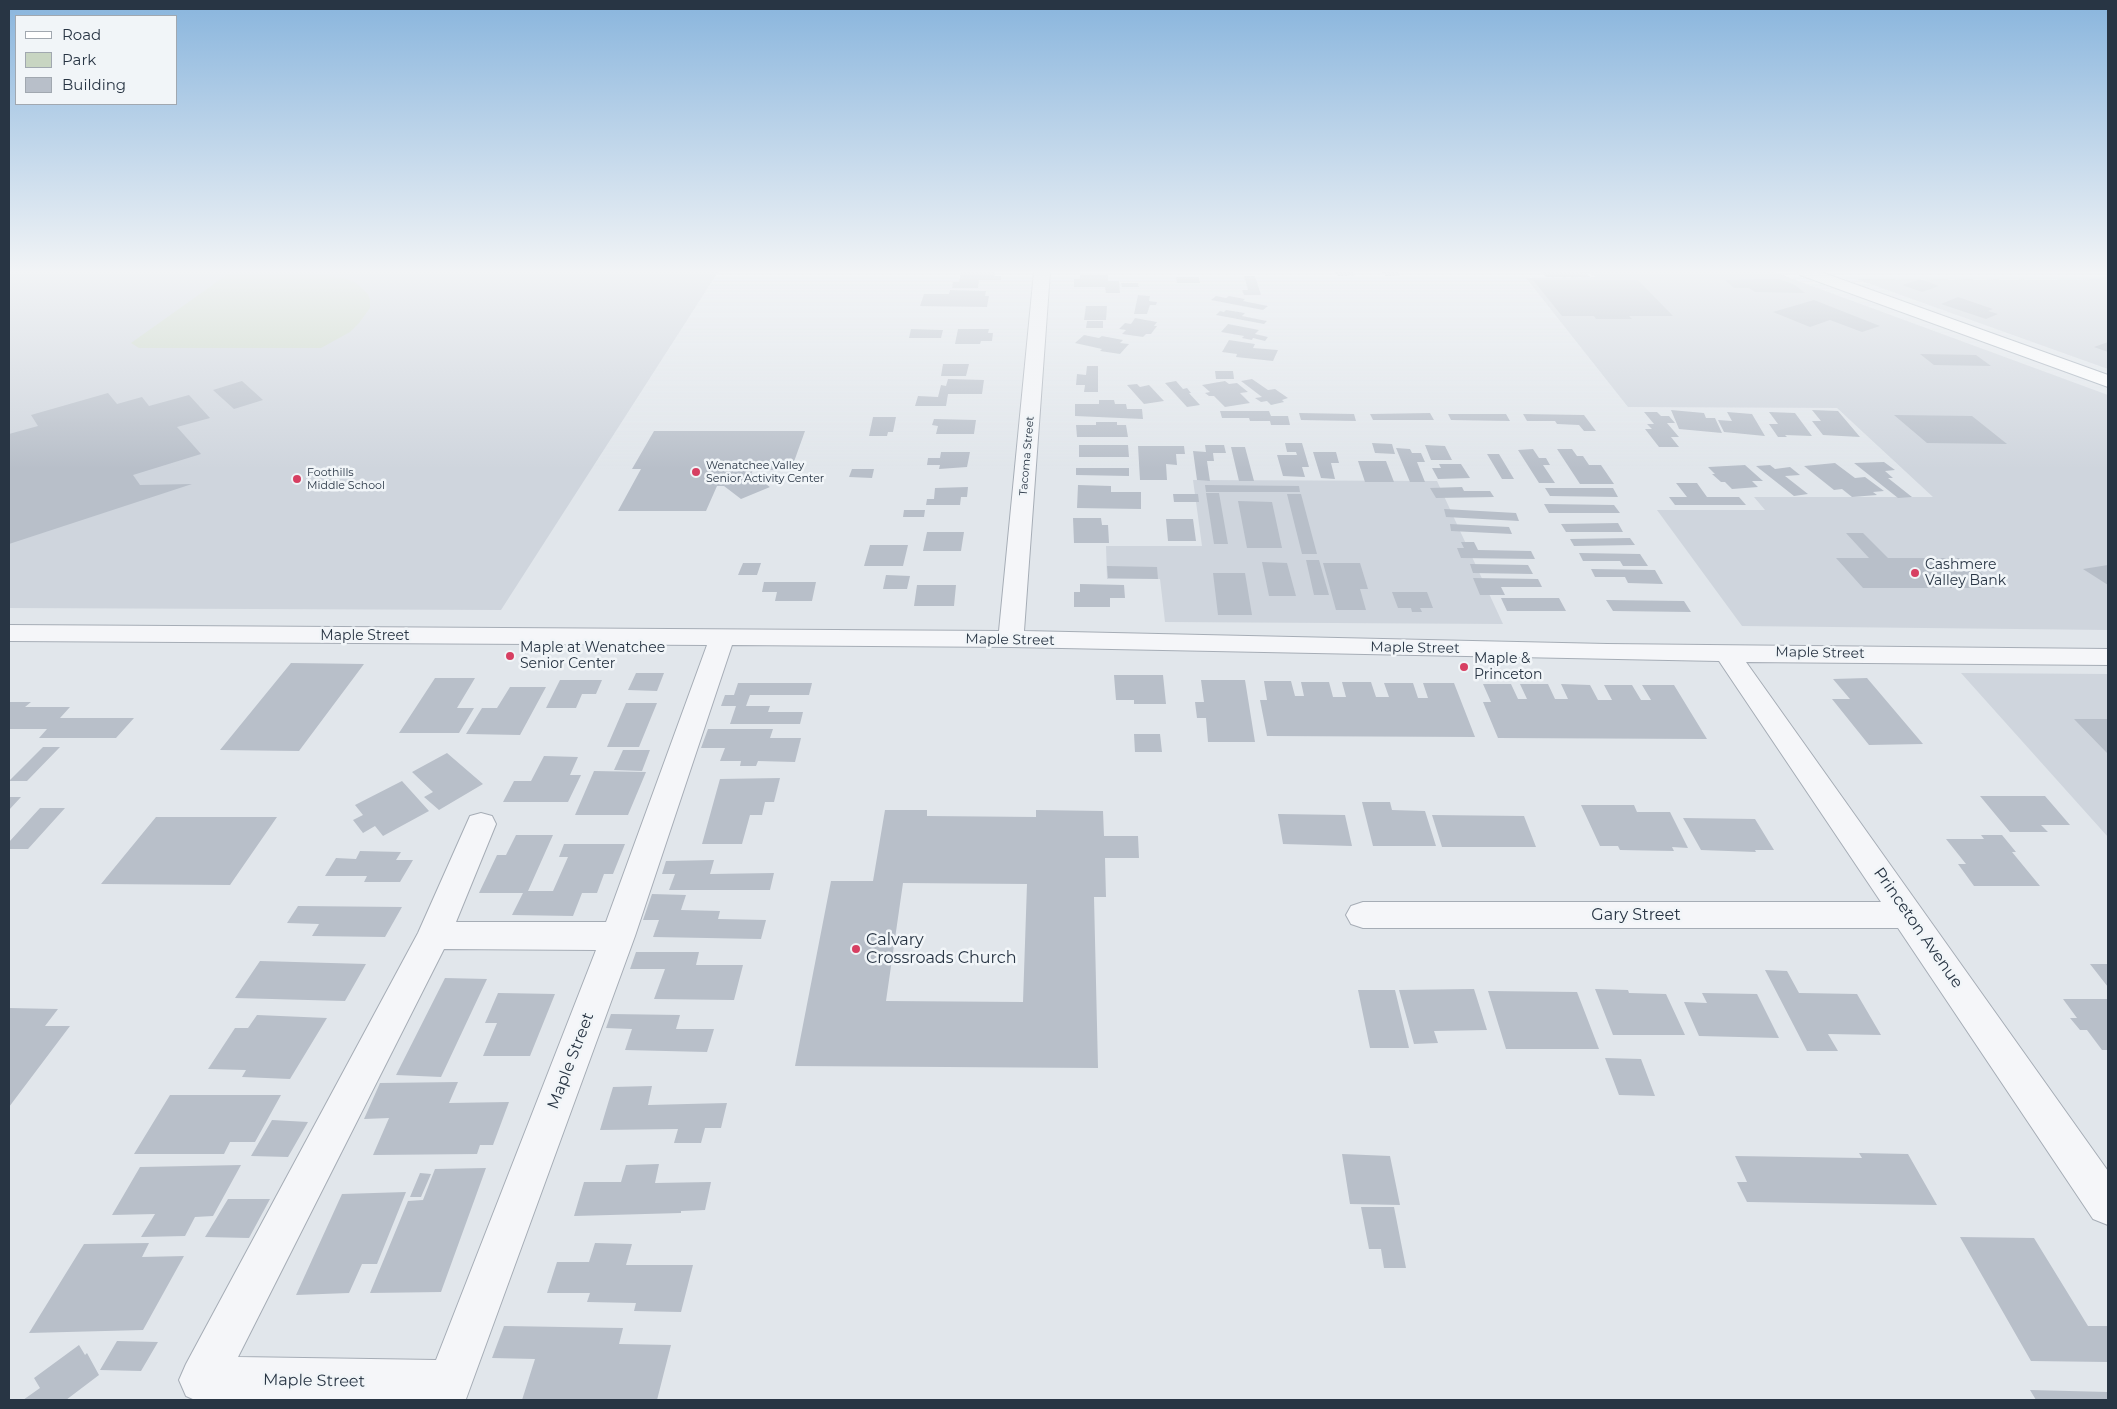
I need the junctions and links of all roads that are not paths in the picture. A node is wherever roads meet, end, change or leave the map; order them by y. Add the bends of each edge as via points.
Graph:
1 (1036, 338) edge
2 (1988, 338) edge
3 (2108, 381) edge
4 (9, 633) edge
5 (722, 638) junction
6 (1011, 640) junction
7 (1726, 652) junction
8 (2108, 657) edge
9 (481, 824) dead end
10 (1363, 915) dead end
11 (1909, 915) junction
12 (434, 935) junction
13 (618, 936) junction
14 (2108, 1205) edge

1 - 6 street, Tacoma Street
2 - 3 main road
4 - 5 street, Maple Street
5 - 6 street, Maple Street
5 - 13 street, Maple Street
6 - 7 street, Maple Street
7 - 8 street, Maple Street
7 - 11 street, Princeton Avenue
9 - 12 street, Maple Street
10 - 11 street, Gary Street
11 - 14 street, Princeton Avenue
12 - 13 street
12 - 13 street, Maple Street via 202,1380 450,1383

